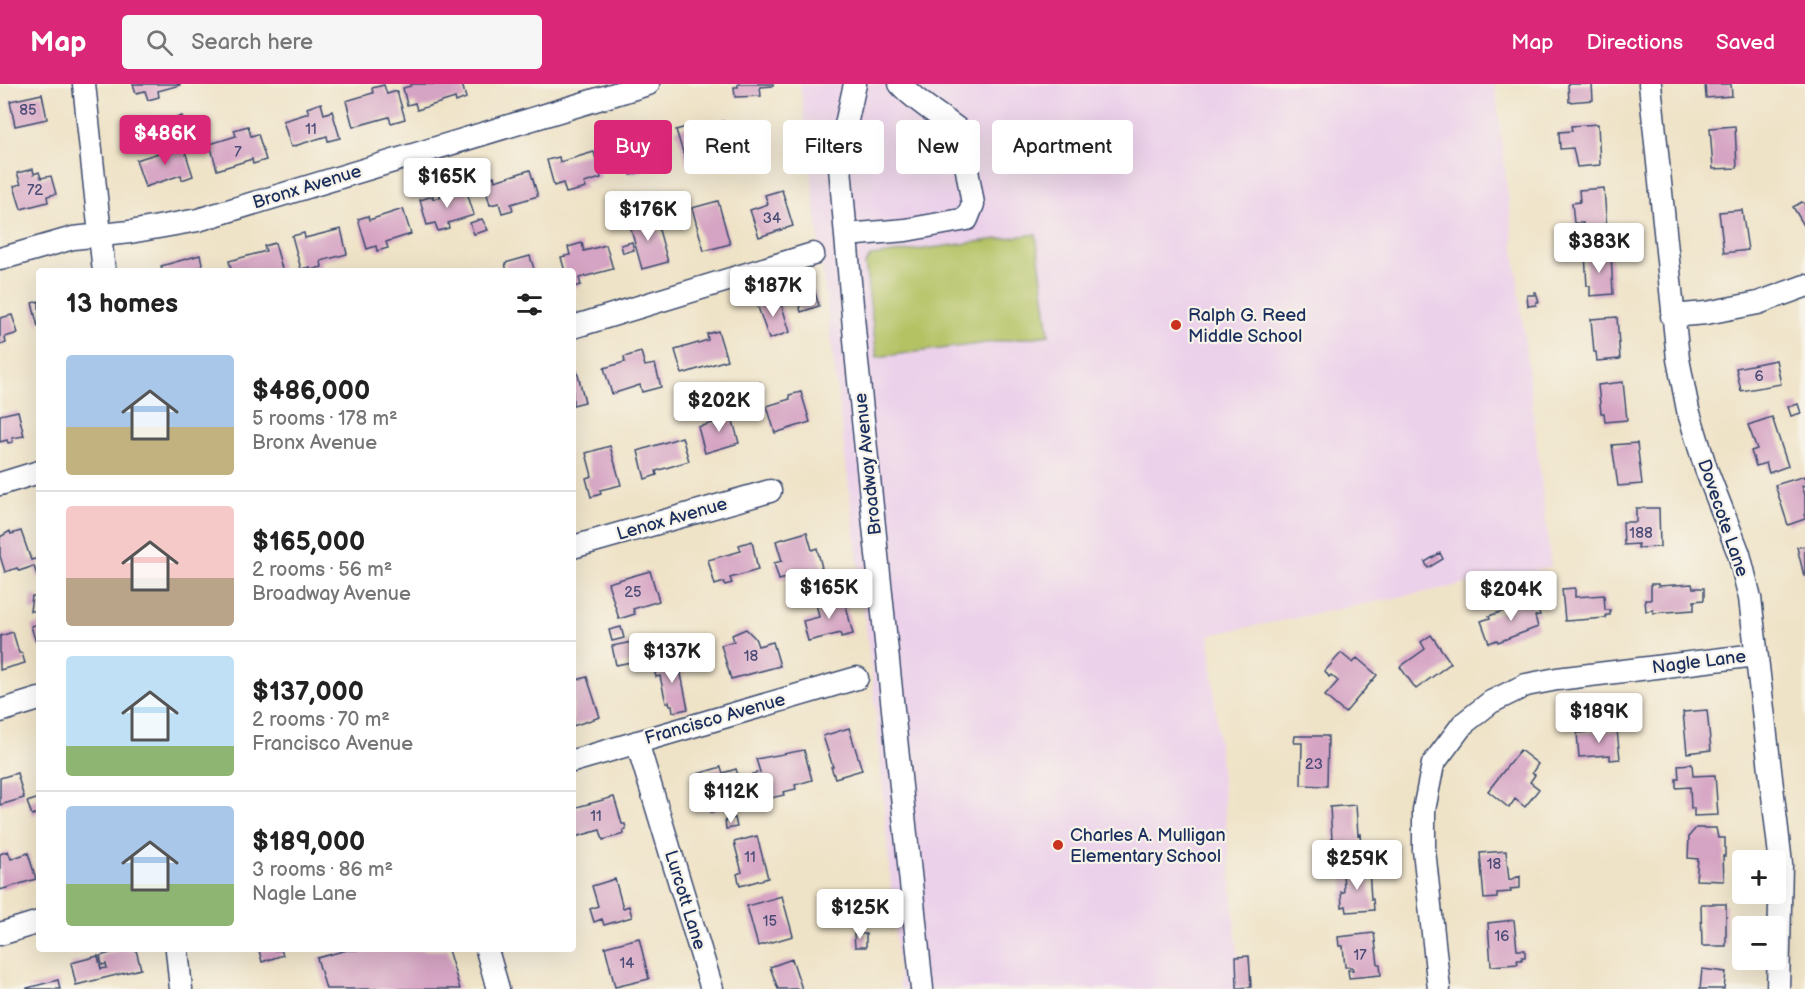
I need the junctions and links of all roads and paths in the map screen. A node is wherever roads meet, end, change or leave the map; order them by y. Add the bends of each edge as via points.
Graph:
1 (84, 84) edge
2 (648, 84) edge
3 (855, 84) edge
4 (900, 84) edge
5 (1650, 84) edge
6 (100, 235) junction
7 (846, 235) junction
8 (813, 254) dead end
9 (0, 260) edge
10 (104, 268) edge
11 (1805, 286) edge
12 (1672, 316) junction
13 (576, 326) edge
14 (36, 473) edge
15 (0, 484) edge
16 (770, 491) dead end
17 (576, 546) edge
18 (1756, 655) junction
19 (857, 678) dead end
20 (36, 700) edge
21 (0, 711) edge
22 (637, 742) junction
23 (576, 760) edge
24 (36, 923) edge
25 (0, 934) edge
26 (177, 952) edge
27 (488, 952) edge
28 (181, 989) edge
29 (498, 989) edge
30 (712, 989) edge
31 (922, 989) edge
32 (1439, 989) edge
33 (1778, 989) edge

1 - 6 street
2 - 6 street, Bronx Avenue via 198,220
3 - 7 street, Broadway Avenue via 839,156
4 - 7 street via 914,100 936,111 960,131 973,204 967,219
5 - 12 street, Dovecote Lane
6 - 9 street, Bronx Avenue via 73,238
6 - 10 street
7 - 31 street, Broadway Avenue
8 - 13 street
11 - 12 street via 1758,303
12 - 18 street, Dovecote Lane via 1688,410 1739,554 1750,598
14 - 15 street
16 - 17 street, Lenox Avenue
18 - 32 street, Nagle Lane via 1526,685 1491,702 1463,724 1433,764 1424,810
18 - 33 street, Dovecote Lane via 1781,864
19 - 22 street, Francisco Avenue
20 - 21 street
22 - 23 street, Francisco Avenue
22 - 30 street, Lurcott Lane
24 - 25 street
26 - 28 street
27 - 29 street

